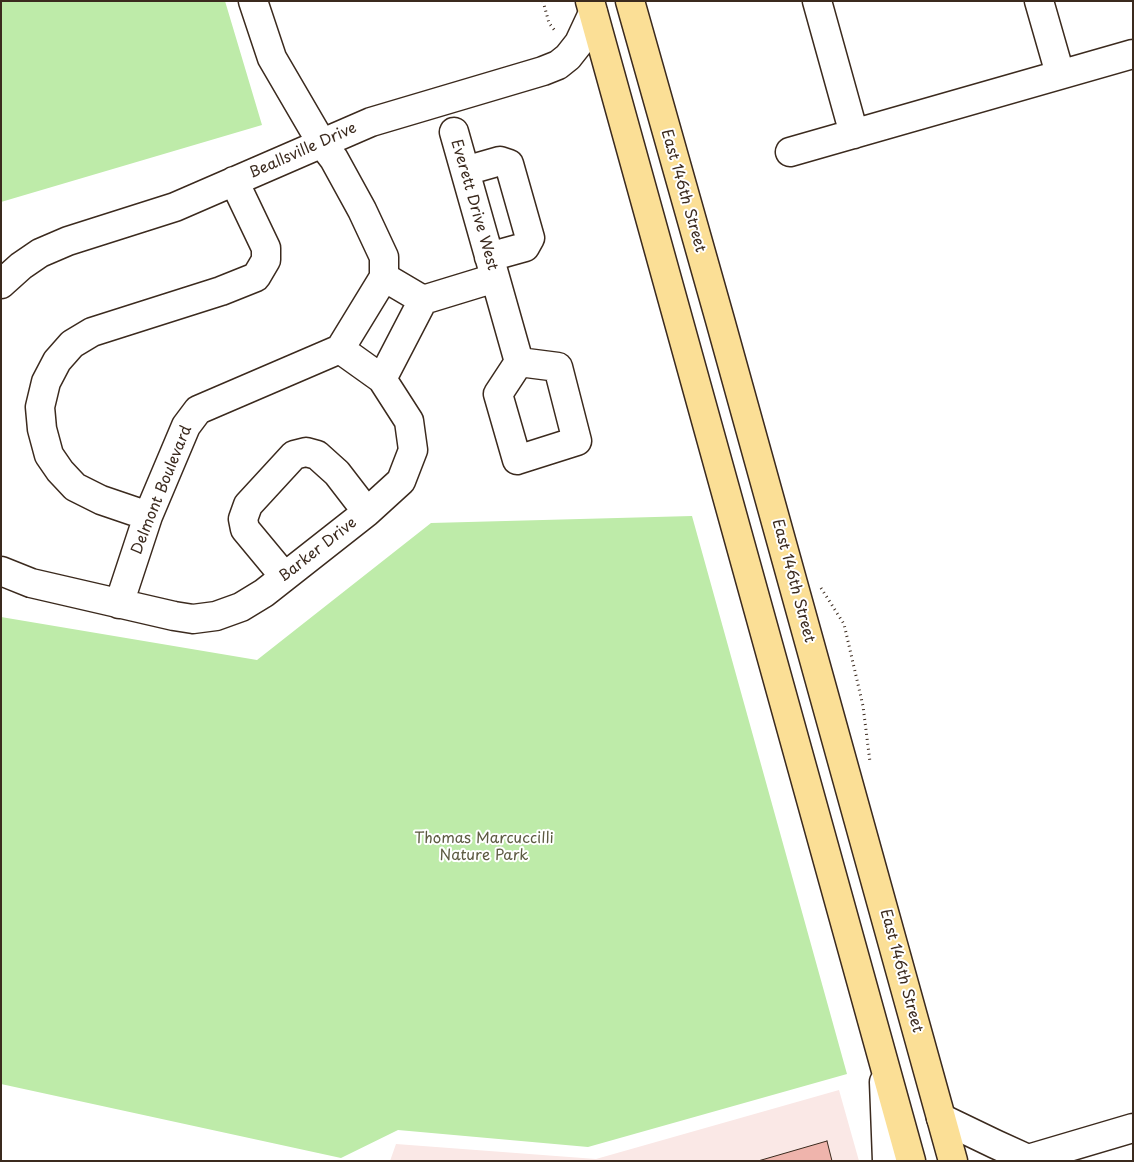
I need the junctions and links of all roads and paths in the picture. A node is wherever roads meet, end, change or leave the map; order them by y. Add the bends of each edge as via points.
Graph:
1 (253, 1) edge
2 (543, 1) edge
3 (630, 1) edge
4 (817, 1) edge
5 (1039, 1) edge
6 (591, 7) edge
7 (557, 34) dead end
8 (1133, 54) edge
9 (1060, 74) junction
10 (454, 132) dead end
11 (854, 134) junction
12 (321, 142) junction
13 (790, 152) dead end
14 (465, 171) junction
15 (234, 181) junction
16 (492, 268) junction
17 (384, 277) junction
18 (1, 284) edge
19 (423, 300) junction
20 (340, 349) junction
21 (519, 362) dead end
22 (382, 379) junction
23 (366, 512) junction
24 (148, 516) junction
25 (1, 571) edge
26 (284, 576) junction
27 (119, 604) junction
28 (884, 1063) junction
29 (941, 1118) junction
30 (1133, 1128) edge
31 (1027, 1160) edge
32 (887, 1161) edge
33 (911, 1161) edge
34 (953, 1161) edge

1 - 12 street via 272,58
2 - 7 path via 549,22
3 - 29 main road, East 146th Street
4 - 11 street
5 - 9 street
6 - 12 street, Beallsville Drive via 579,43 558,65 371,122
6 - 28 main road
8 - 9 street
9 - 11 street
10 - 14 street, Everett Drive West
11 - 13 street
12 - 15 street, Beallsville Drive
12 - 17 street via 362,210 384,257
14 - 16 street, Everett Drive West
14 - 16 street via 500,161 509,164 530,238 525,247
15 - 18 street, Beallsville Drive via 175,207 40,253
15 - 24 street via 266,248 266,260 256,277 92,332 72,344 57,361 46,382 40,407 42,429 49,454 60,471 75,487
16 - 19 street
16 - 21 street, Everett Drive West
17 - 19 street
17 - 20 street
19 - 22 street
20 - 22 street
20 - 24 street, Delmont Boulevard via 198,410 186,426
22 - 23 street, Barker Drive via 409,421 413,450 401,481
23 - 26 street, Barker Drive
23 - 26 street via 337,473 317,456 306,452 294,455 248,505 243,519 245,529
24 - 27 street, Delmont Boulevard
25 - 27 street via 30,583
26 - 27 street, Barker Drive via 241,607 216,616 184,618
28 - 32 street
28 - 33 main road
29 - 31 street
29 - 34 main road, East 146th Street
30 - 31 street

